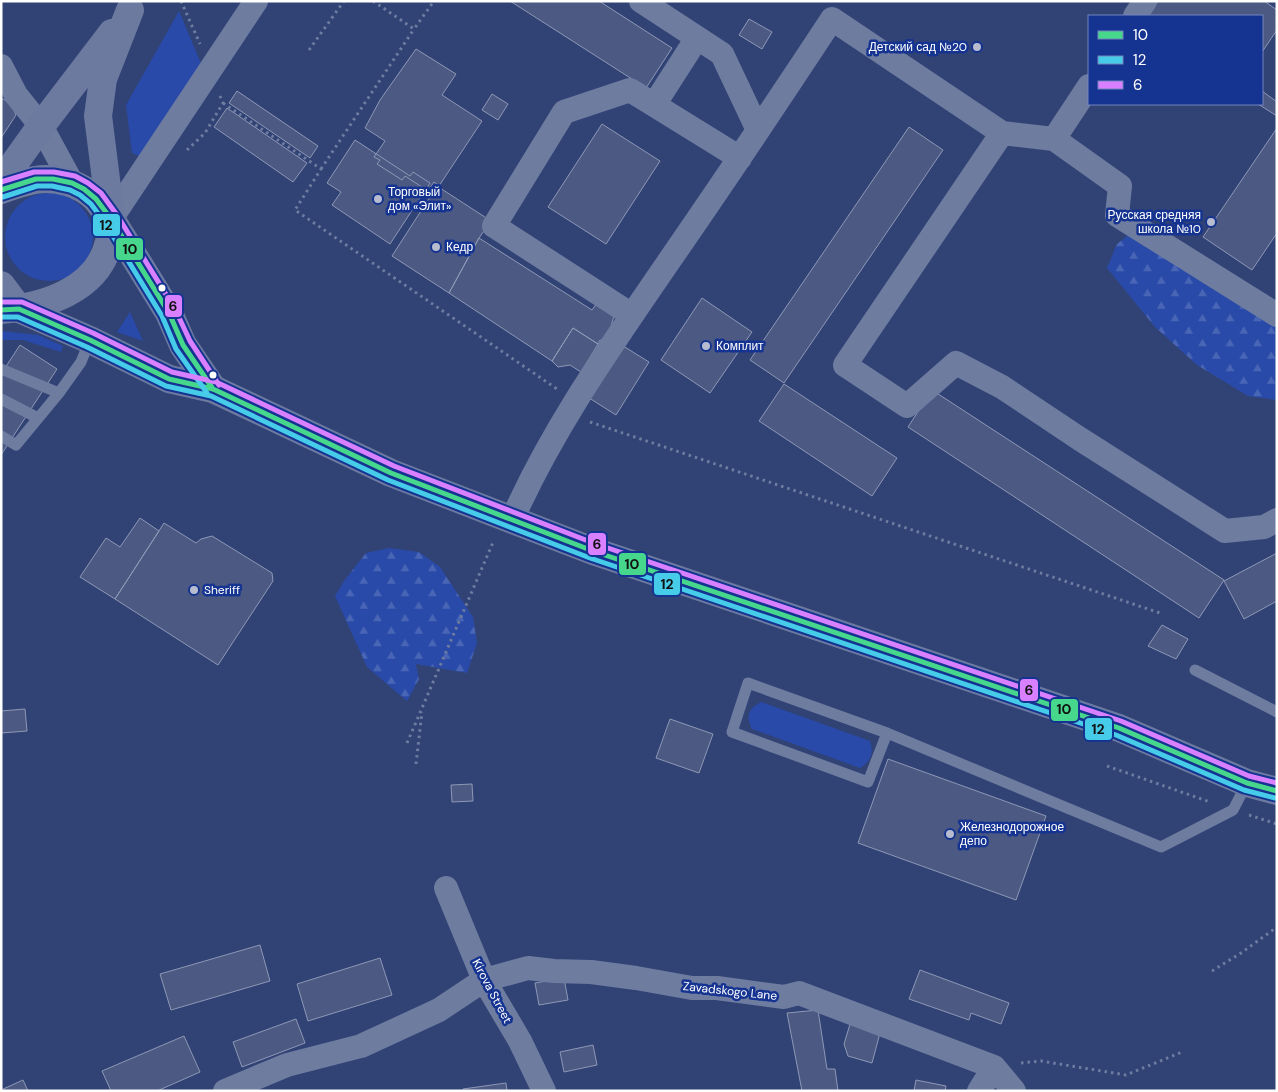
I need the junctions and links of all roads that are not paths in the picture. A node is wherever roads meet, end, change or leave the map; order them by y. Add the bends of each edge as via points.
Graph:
1 (256, 1) edge
2 (641, 1) edge
3 (1145, 1) edge
4 (133, 6) edge
5 (1136, 15) edge
6 (697, 38) junction
7 (1, 66) edge
8 (1088, 88) edge
9 (654, 105) junction
10 (41, 126) junction
11 (758, 130) junction
12 (1002, 133) junction
13 (1054, 139) junction
14 (740, 158) junction
15 (1, 182) edge
16 (72, 183) junction
17 (1, 190) edge
18 (111, 219) junction
19 (1, 285) edge
20 (10, 310) edge
21 (169, 313) junction
22 (632, 315) junction
23 (1277, 315) edge
24 (90, 340) junction
25 (134, 362) junction
26 (1, 369) edge
27 (213, 390) junction
28 (59, 393) junction
29 (1, 399) edge
30 (38, 418) junction
31 (1, 436) edge
32 (1277, 520) edge
33 (504, 529) junction
34 (1196, 670) dead end
35 (1277, 712) edge
36 (886, 733) junction
37 (1267, 784) edge
38 (446, 888) dead end
39 (484, 980) junction
40 (994, 1067) junction
41 (224, 1091) edge
42 (544, 1091) edge
43 (980, 1091) edge
44 (1014, 1091) edge

1 - 18 street
2 - 6 street
3 - 5 street
4 - 10 main road
4 - 18 main road via 104,79 98,116
6 - 9 street
6 - 11 street via 722,54
7 - 10 street via 16,95
8 - 13 street
9 - 14 street
9 - 22 street via 630,90 564,112 494,226
10 - 15 main road
10 - 16 street
11 - 12 street via 832,19
11 - 14 street
12 - 13 street
12 - 32 street via 845,365 907,406 956,363 1002,387 1225,531 1264,526
13 - 23 street via 1120,186 1117,215
14 - 22 street
16 - 17 highway via 36,180
16 - 18 highway via 96,199
18 - 20 highway via 109,243 102,262 88,280 45,302
18 - 21 main road
19 - 20 highway
20 - 24 main road
21 - 25 main road via 170,329 166,343 158,354
21 - 27 main road via 183,345
22 - 33 street via 575,402
24 - 25 main road
24 - 28 lane via 81,362
25 - 27 main road via 169,379
26 - 28 lane
27 - 33 main road
28 - 30 lane
29 - 30 lane
30 - 31 lane via 16,445
33 - 37 main road via 593,551 1119,728
34 - 35 lane
36 - 36 lane via 748,683 732,732 868,782
36 - 37 lane via 1162,847 1233,810
38 - 39 street, Kirova Street
39 - 40 street, Zavadskogo Lane via 528,968 591,972 692,988 784,997 799,992
39 - 41 street, Zavadskogo Lane via 439,1010 361,1046 287,1065
39 - 42 street, Kirova Street via 520,1041
40 - 43 street
40 - 44 street

